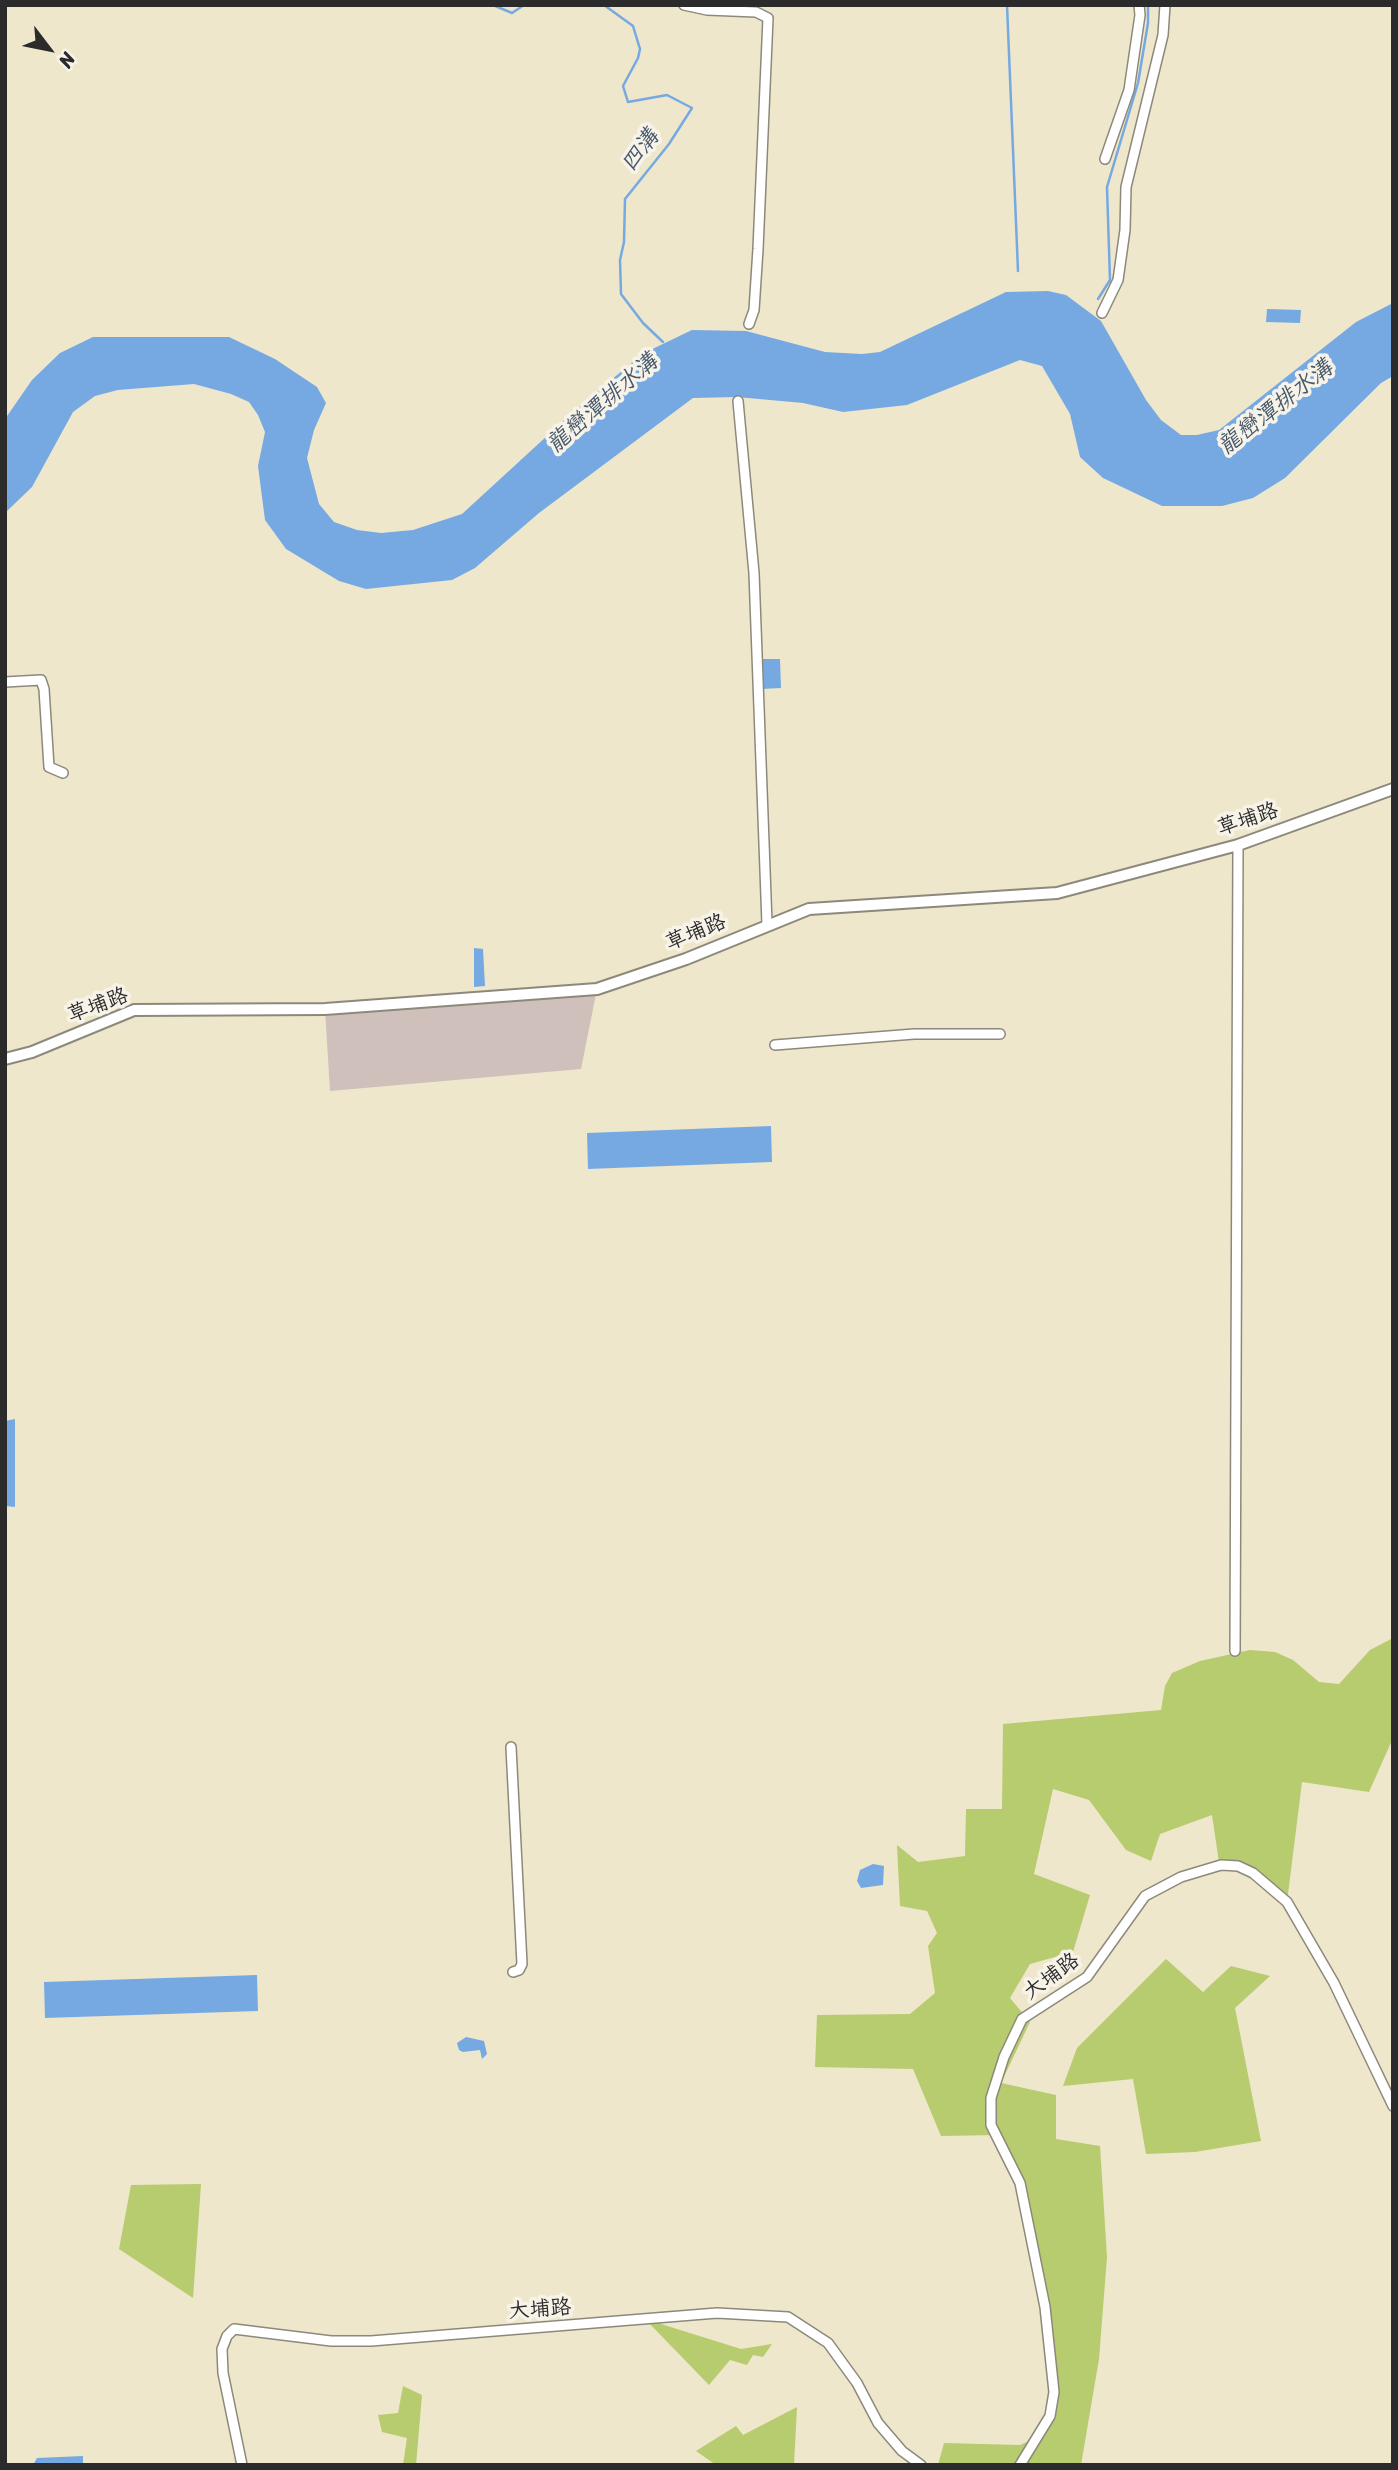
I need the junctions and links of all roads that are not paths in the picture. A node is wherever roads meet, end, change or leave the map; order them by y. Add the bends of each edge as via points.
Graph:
1 (684, 5) edge
2 (1139, 5) edge
3 (1165, 5) edge
4 (1105, 159) dead end
5 (1102, 313) dead end
6 (749, 324) dead end
7 (738, 401) dead end
8 (5, 682) edge
9 (63, 773) dead end
10 (1393, 789) edge
11 (1238, 845) junction
12 (767, 924) junction
13 (1000, 1034) dead end
14 (775, 1045) dead end
15 (5, 1059) edge
16 (1235, 1650) dead end
17 (511, 1747) dead end
18 (513, 1972) dead end
19 (1393, 2106) edge
20 (242, 2465) edge
21 (921, 2465) edge
22 (1020, 2465) edge

1 - 6 street via 756,12 768,18 758,262
2 - 4 street via 1129,90
3 - 5 street via 1163,35 1126,187 1118,280
7 - 12 street via 754,573
8 - 9 street via 41,680 49,766
10 - 11 street, 草埔路
11 - 12 street, 草埔路 via 1057,893 809,909
11 - 16 street
12 - 15 street, 草埔路 via 686,959 597,989 325,1009 134,1010
13 - 14 street via 914,1034
17 - 18 street via 522,1964
19 - 22 street, 大埔路 via 1334,1983 1287,1902 1253,1873 1221,1865 1181,1877 1145,1896 1087,1977 1023,2019 991,2098 991,2125 1020,2183 1045,2307 1054,2392 1050,2416
20 - 21 street, 大埔路 via 223,2372 222,2349 234,2329 370,2341 717,2313 788,2317 828,2343 878,2423

